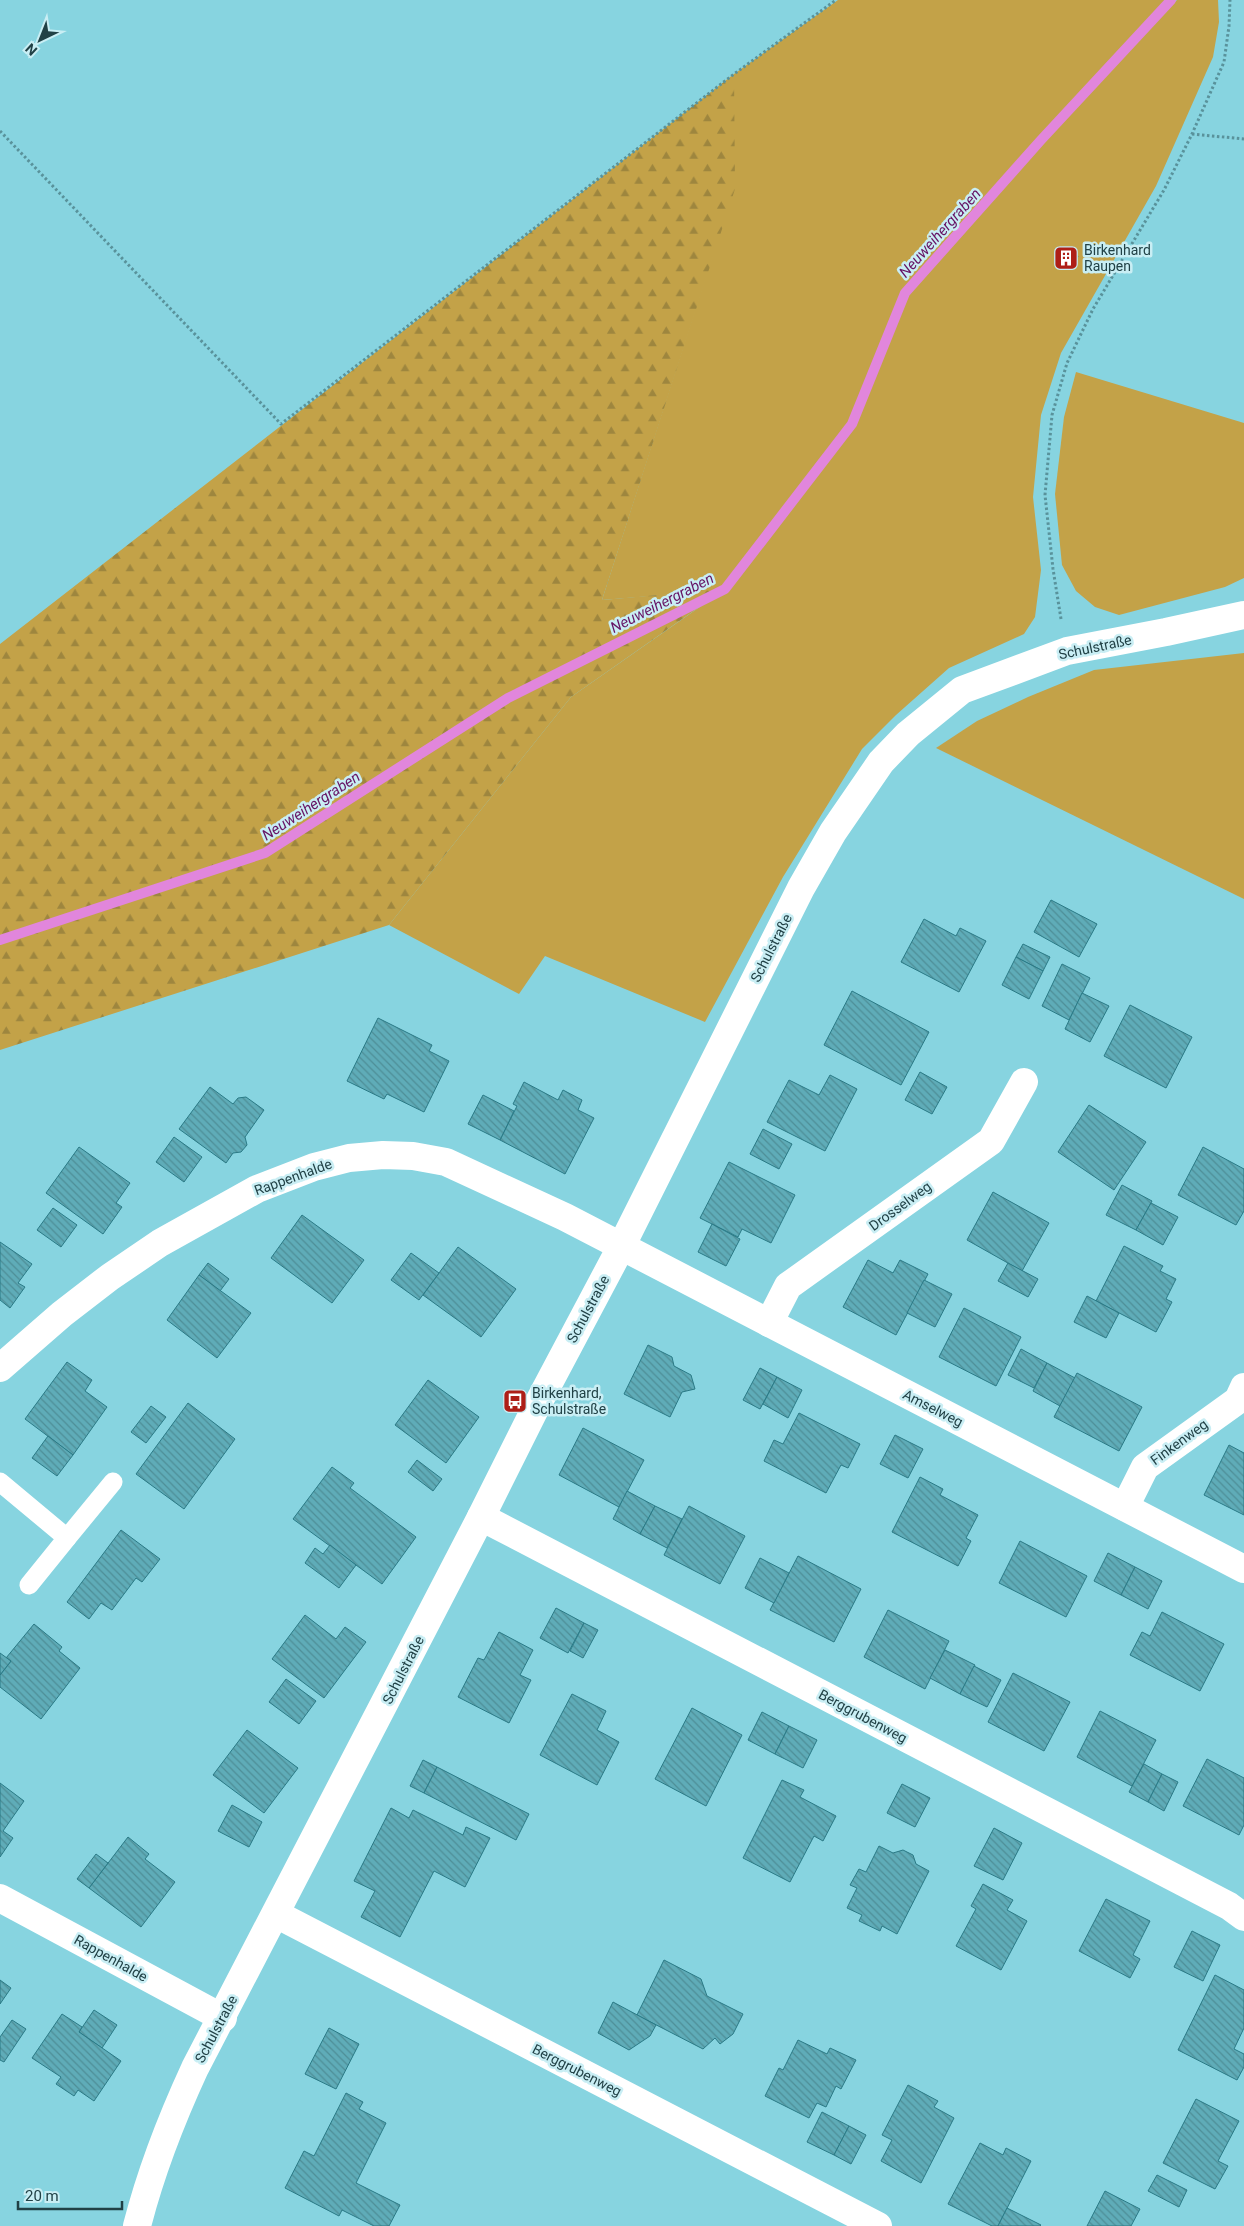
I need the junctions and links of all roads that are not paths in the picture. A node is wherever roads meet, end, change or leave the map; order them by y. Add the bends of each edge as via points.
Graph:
1 (1244, 615) edge
2 (1024, 1082) dead end
3 (621, 1247) junction
4 (769, 1323) junction
5 (0, 1368) edge
6 (1244, 1387) edge
7 (0, 1482) edge
8 (113, 1482) dead end
9 (1125, 1507) junction
10 (481, 1517) junction
11 (67, 1538) junction
12 (1244, 1569) edge
13 (29, 1585) dead end
14 (0, 1898) edge
15 (276, 1914) junction
16 (1244, 1917) edge
17 (222, 2018) junction
18 (137, 2226) edge
19 (878, 2226) edge

1 - 3 street, Schulstraße via 1067,651 962,690 908,734 882,762 833,832 801,888
2 - 4 street, Drosselweg via 991,1141 788,1286
3 - 4 street, Amselweg
3 - 5 street, Rappenhalde via 565,1217 446,1162 413,1156 349,1158 314,1167 256,1189 160,1243 62,1314
3 - 10 street, Schulstraße
4 - 9 street, Amselweg
6 - 9 street, Finkenweg via 1238,1400 1145,1467
7 - 11 lane
8 - 11 lane
9 - 12 street, Amselweg
10 - 15 street, Schulstraße
10 - 16 street, Berggrubenweg
11 - 13 lane
14 - 17 street, Rappenhalde
15 - 17 street, Schulstraße
15 - 19 street, Berggrubenweg
17 - 18 street, Schulstraße via 169,2125 148,2183

